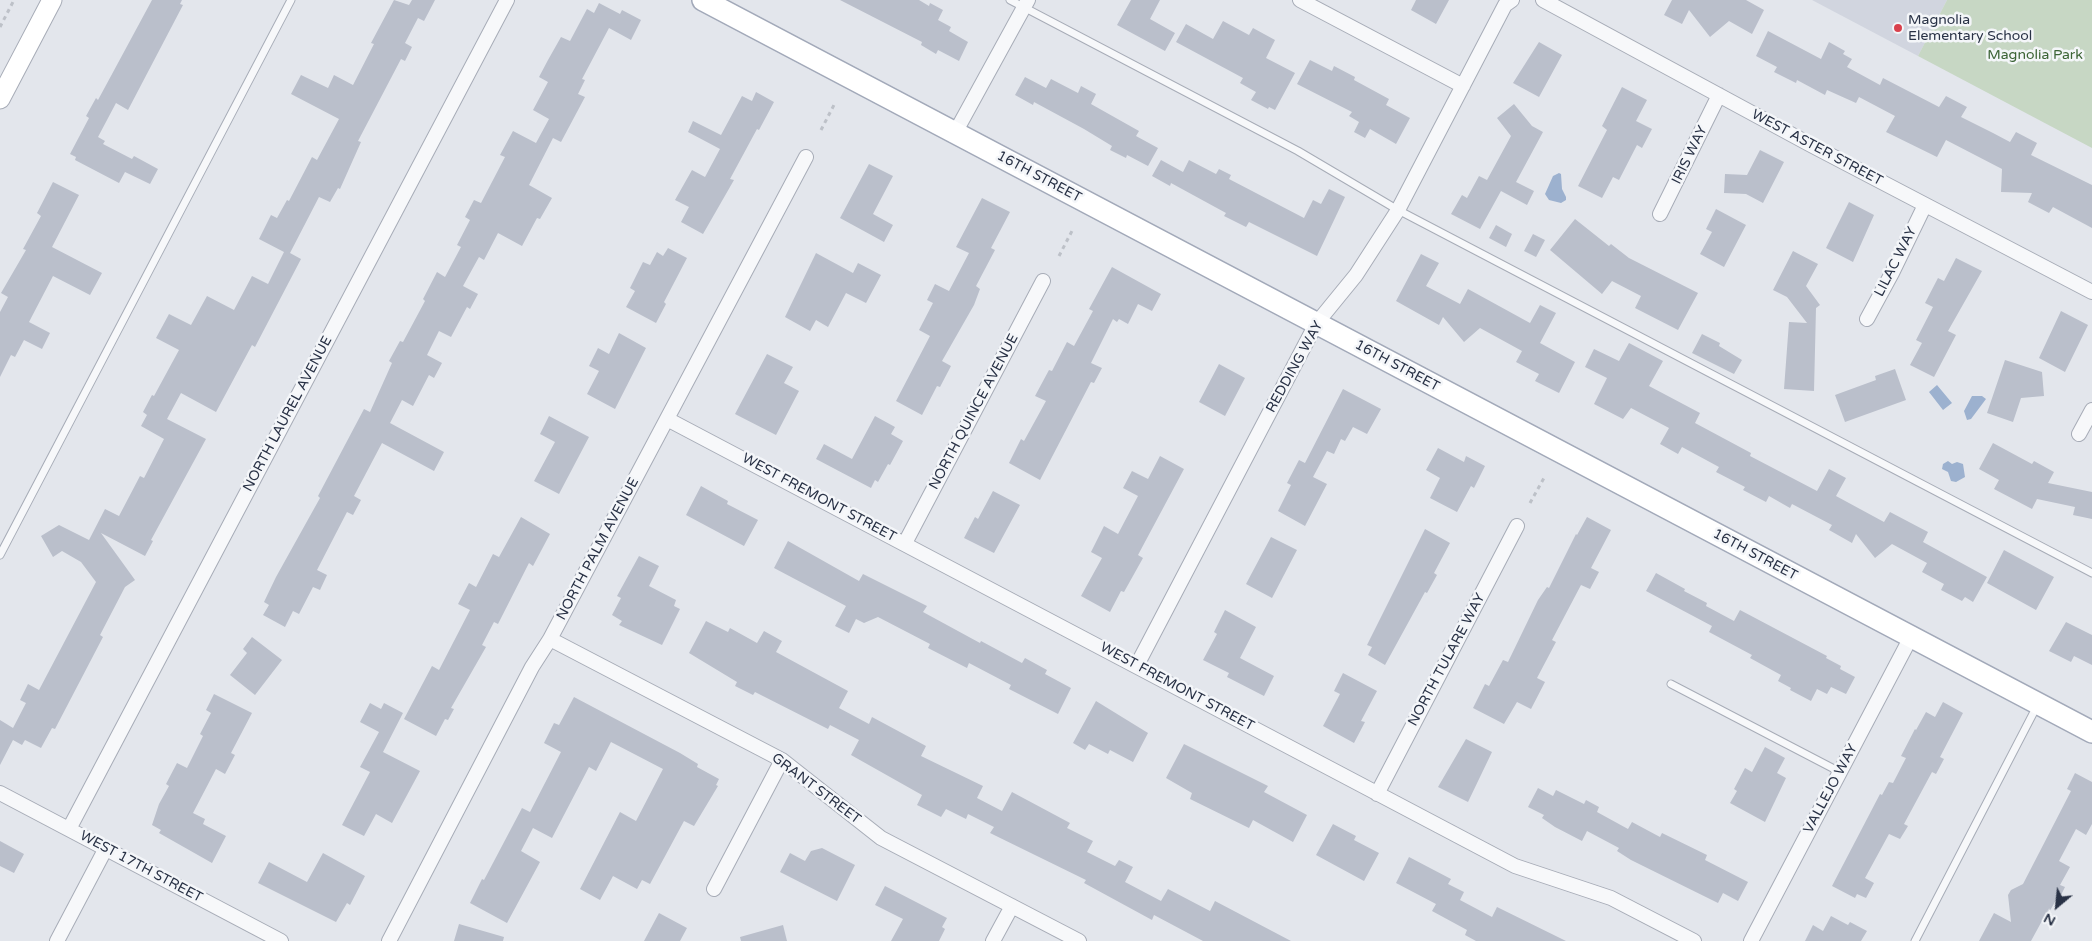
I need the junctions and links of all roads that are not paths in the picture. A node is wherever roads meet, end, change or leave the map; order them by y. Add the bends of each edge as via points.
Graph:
1 (52, 0) edge
2 (291, 0) edge
3 (507, 0) edge
4 (703, 0) edge
5 (1010, 0) edge
6 (1300, 0) edge
7 (1512, 0) edge
8 (1543, 0) edge
9 (1026, 4) edge
10 (1463, 86) junction
11 (1719, 95) junction
12 (0, 99) edge
13 (955, 133) junction
14 (806, 157) dead end
15 (1924, 205) junction
16 (1398, 210) junction
17 (1660, 214) dead end
18 (1043, 281) dead end
19 (2092, 292) edge
20 (1867, 319) dead end
21 (1316, 324) junction
22 (2092, 410) edge
23 (667, 419) junction
24 (2078, 434) dead end
25 (1518, 526) dead end
26 (905, 543) junction
27 (0, 555) edge
28 (2092, 573) edge
29 (1911, 637) junction
30 (550, 639) junction
31 (1137, 665) junction
32 (1671, 684) dead end
33 (2039, 704) junction
34 (2092, 732) edge
35 (782, 760) junction
36 (1840, 772) junction
37 (0, 793) edge
38 (1377, 794) junction
39 (69, 829) junction
40 (106, 848) junction
41 (714, 889) dead end
42 (1012, 906) junction
43 (57, 941) edge
44 (281, 941) edge
45 (390, 941) edge
46 (993, 941) edge
47 (1080, 941) edge
48 (1694, 941) edge
49 (1751, 941) edge
50 (1915, 941) edge

1 - 12 main road
2 - 27 lane
3 - 39 street, NORTH LAUREL AVENUE
4 - 13 main road, 16TH STREET
5 - 9 lane
6 - 10 street
7 - 10 street, REDDING WAY via 1506,5
8 - 11 street, WEST ASTER STREET
9 - 13 street
9 - 16 lane via 1298,151
10 - 16 street, REDDING WAY
11 - 15 street, WEST ASTER STREET
11 - 17 street, IRIS WAY
13 - 21 main road, 16TH STREET
14 - 23 street, NORTH PALM AVENUE
15 - 19 street, WEST ASTER STREET
15 - 20 street, LILAC WAY
16 - 21 street, REDDING WAY via 1360,269
16 - 28 lane
18 - 26 street, NORTH QUINCE AVENUE
21 - 29 main road, 16TH STREET
21 - 31 street, REDDING WAY
22 - 24 street
23 - 26 street, WEST FREMONT STREET
23 - 30 street, NORTH PALM AVENUE
25 - 38 street, NORTH TULARE WAY
26 - 31 street, WEST FREMONT STREET
29 - 33 main road, 16TH STREET
29 - 36 street, VALLEJO WAY
30 - 35 street, GRANT STREET
30 - 45 street, NORTH PALM AVENUE via 532,667
31 - 38 street, WEST FREMONT STREET
32 - 36 lane
33 - 34 main road, 16TH STREET
33 - 50 lane
35 - 41 street
35 - 42 street, GRANT STREET via 881,838
36 - 49 street, VALLEJO WAY
37 - 39 street, WEST 17TH STREET
38 - 48 street, WEST FREMONT STREET via 1514,866 1611,898
39 - 40 street, WEST 17TH STREET
40 - 43 street
40 - 44 street, WEST 17TH STREET
42 - 46 street
42 - 47 street, GRANT STREET

